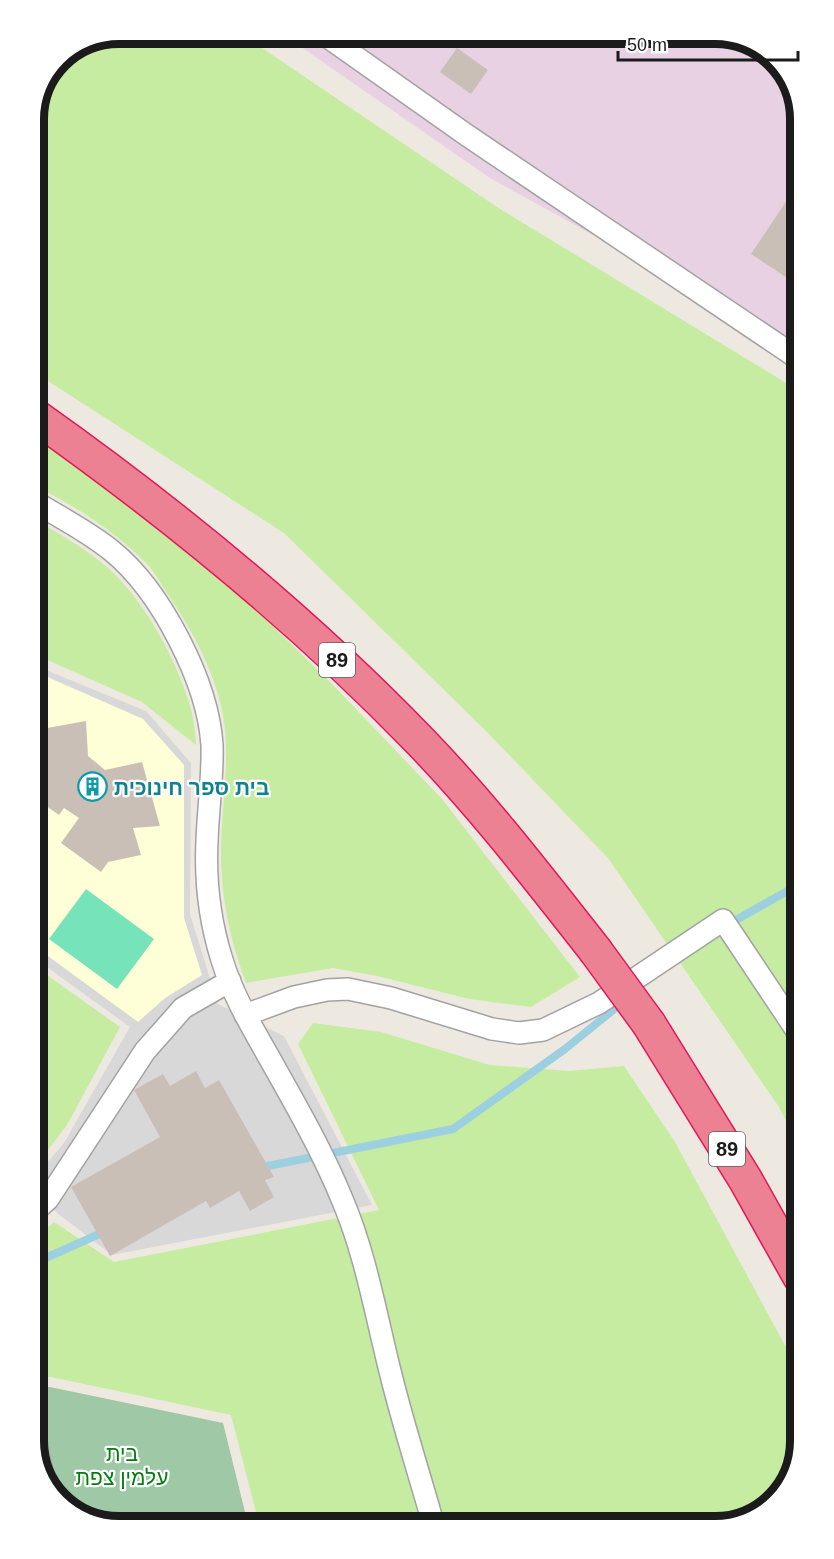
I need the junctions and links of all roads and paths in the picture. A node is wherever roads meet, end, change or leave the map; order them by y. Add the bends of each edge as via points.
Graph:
1 (338, 44) edge
2 (354, 44) edge
3 (347, 50) junction
4 (790, 353) edge
5 (44, 422) edge
6 (44, 507) edge
7 (230, 981) junction
8 (245, 1015) junction
9 (790, 1020) edge
10 (44, 1203) edge
11 (790, 1259) edge
12 (431, 1516) edge

1 - 3 street
2 - 3 lane
3 - 4 street
5 - 11 highway, 89, bridge via 178,522 252,583 422,742 549,891 649,1024
6 - 7 street via 112,551 137,575 168,620 196,676 207,707 212,744 207,885 212,924
7 - 8 street
7 - 10 street via 183,1008 145,1052
8 - 9 street via 294,997 348,988 492,1029 519,1033 543,1030 599,1003 723,920
8 - 12 street via 321,1151 343,1201 360,1247

